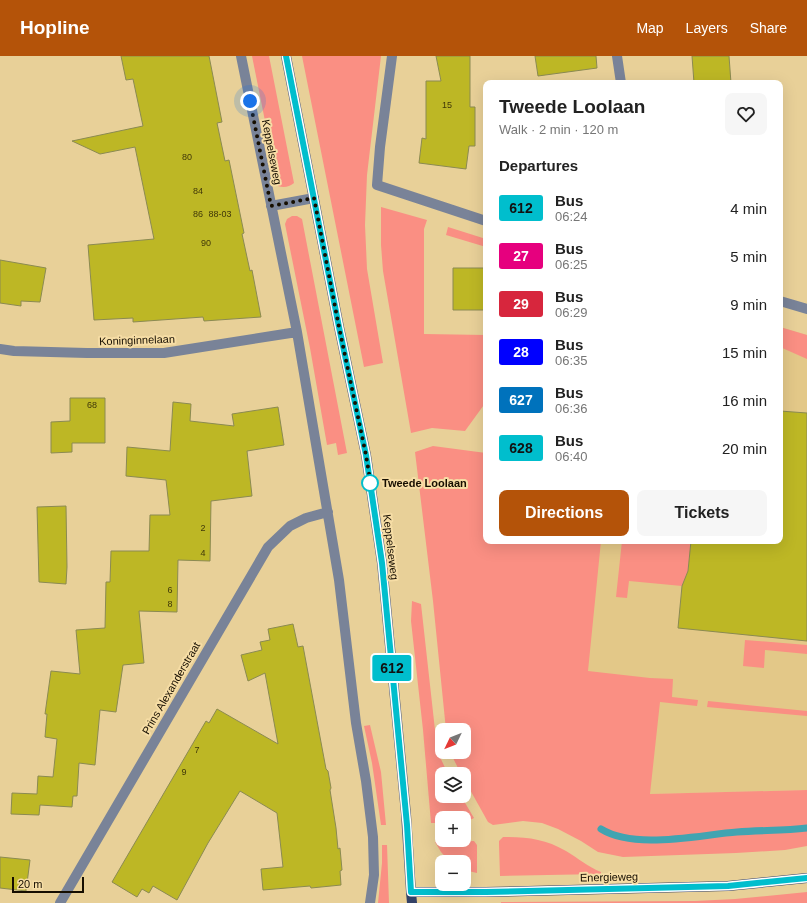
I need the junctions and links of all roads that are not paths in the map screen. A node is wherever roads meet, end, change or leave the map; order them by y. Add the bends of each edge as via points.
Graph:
1 (241, 56) edge
2 (286, 56) edge
3 (392, 56) edge
4 (617, 56) edge
5 (621, 80) edge
6 (314, 198) junction
7 (271, 206) junction
8 (483, 220) edge
9 (783, 301) edge
10 (807, 309) edge
11 (297, 332) junction
12 (0, 349) edge
13 (328, 512) junction
14 (807, 878) edge
15 (411, 892) junction
16 (60, 903) edge
17 (370, 903) edge
18 (412, 903) edge

1 - 7 street, Keppelseweg
2 - 6 main road, Keppelseweg
3 - 8 street via 377,185
4 - 5 street
6 - 7 street
6 - 15 main road, Keppelseweg via 366,455 382,563
7 - 11 street, Keppelseweg
9 - 10 street
11 - 12 street, Koninginnelaan via 164,353
11 - 13 street, Keppelseweg
13 - 16 street, Prins Alexanderstraat via 290,526 268,547
13 - 17 street, Keppelseweg via 340,580 356,723 372,830 374,875
14 - 15 main road, Energieweg via 728,886
15 - 18 main road, Keppelseweg

